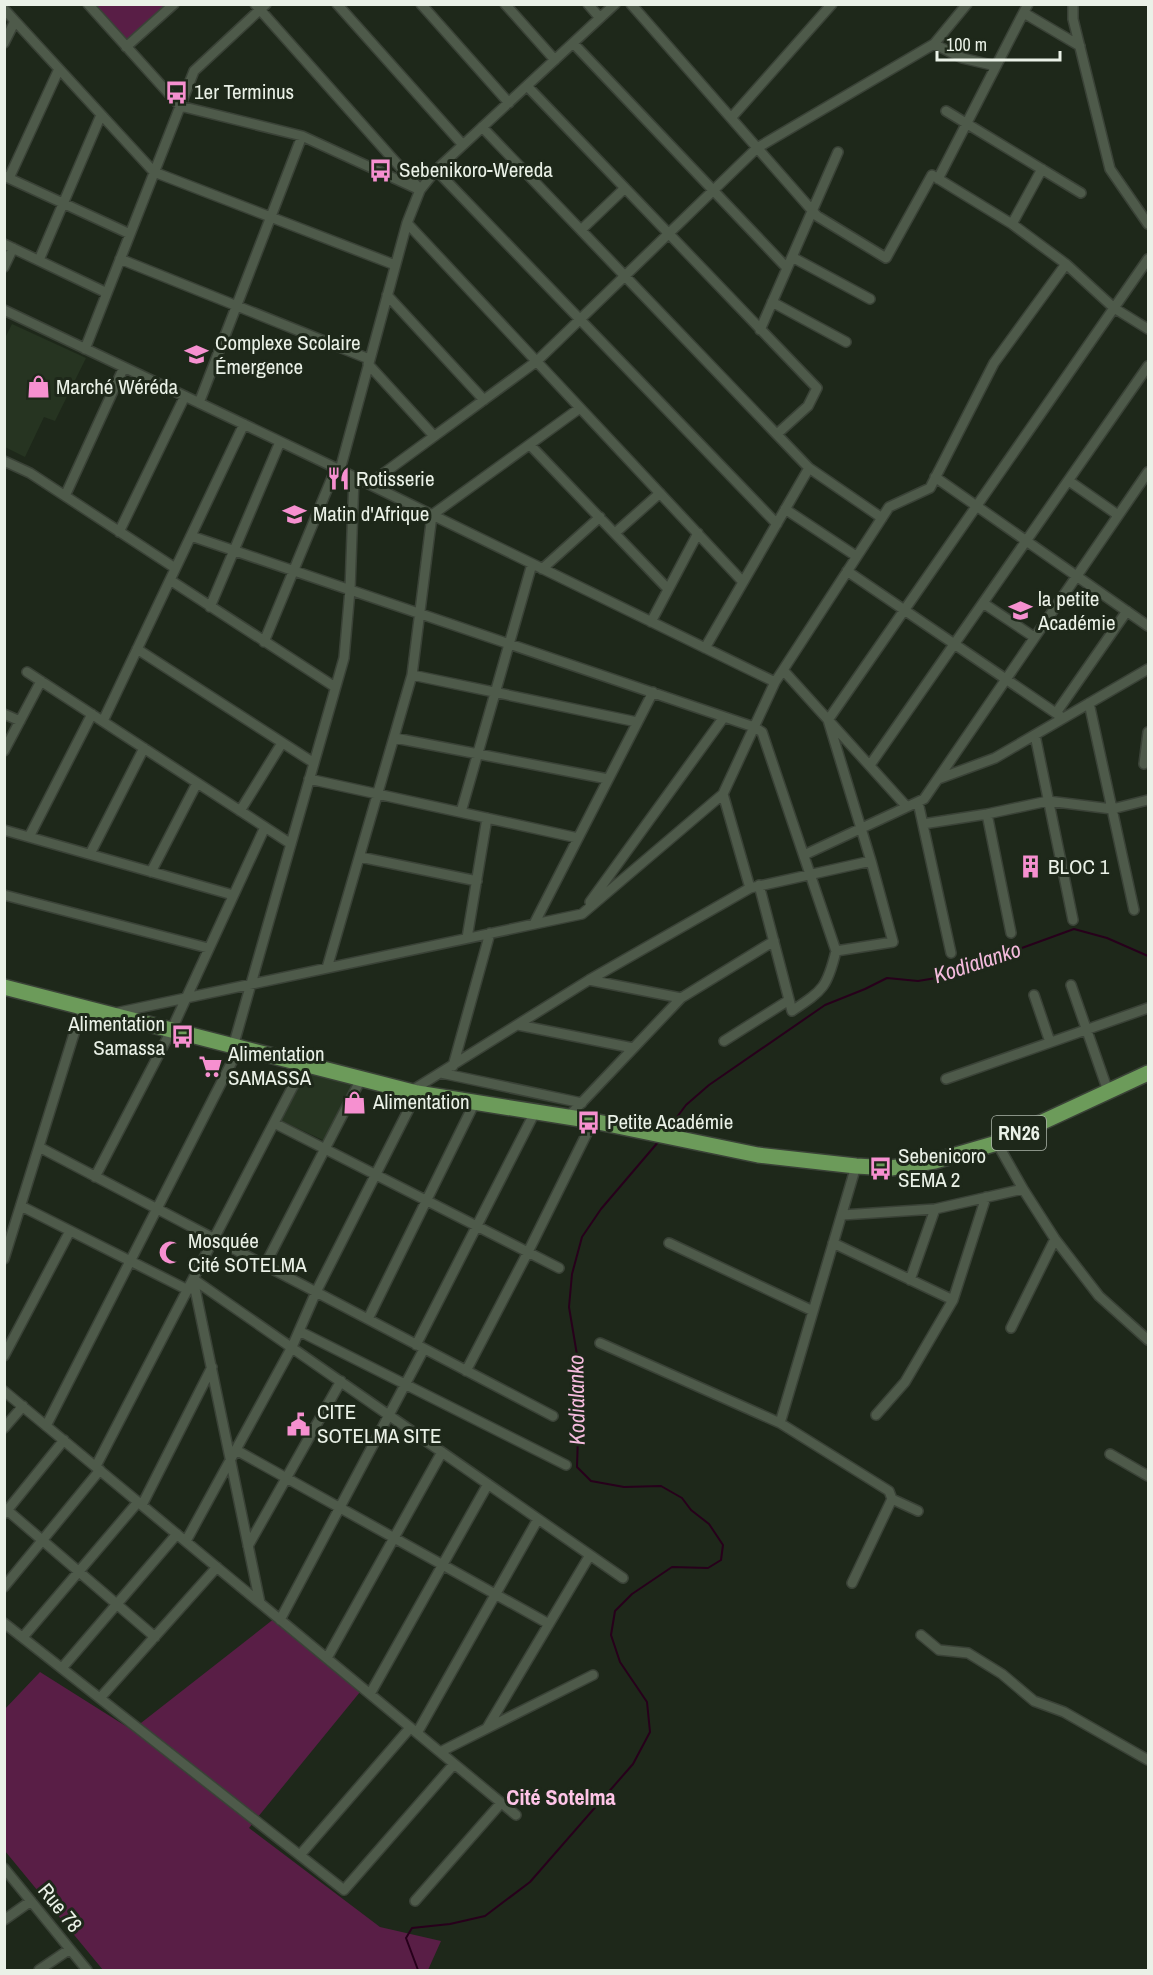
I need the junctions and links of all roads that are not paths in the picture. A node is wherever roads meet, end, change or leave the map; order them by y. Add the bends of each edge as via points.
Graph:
1 (88, 4) edge
2 (174, 4) edge
3 (337, 4) edge
4 (421, 4) edge
5 (505, 4) edge
6 (588, 4) edge
7 (615, 4) edge
8 (631, 4) edge
9 (832, 4) edge
10 (967, 4) edge
11 (1073, 4) edge
12 (260, 6) edge
13 (4, 9) edge
14 (1026, 9) edge
15 (600, 18) junction
16 (15, 21) junction
17 (4, 43) edge
18 (573, 43) junction
19 (934, 44) junction
20 (1080, 45) junction
21 (126, 46) junction
22 (555, 60) junction
23 (996, 66) junction
24 (59, 69) junction
25 (527, 86) junction
26 (509, 103) junction
27 (180, 106) junction
28 (946, 111) dead end
29 (101, 115) junction
30 (731, 118) junction
31 (967, 123) junction
32 (482, 127) junction
33 (302, 136) junction
34 (463, 145) junction
35 (757, 148) junction
36 (838, 152) dead end
37 (1042, 169) junction
38 (436, 170) junction
39 (154, 172) junction
40 (7, 177) edge
41 (938, 179) junction
42 (625, 188) junction
43 (420, 190) junction
44 (713, 190) junction
45 (1081, 193) dead end
46 (63, 203) junction
47 (812, 211) junction
48 (270, 217) junction
49 (407, 223) junction
50 (1012, 224) junction
51 (1149, 224) edge
52 (581, 230) junction
53 (130, 234) junction
54 (668, 234) junction
55 (9, 246) edge
56 (792, 257) junction
57 (120, 259) junction
58 (1149, 259) edge
59 (39, 260) junction
60 (1066, 264) junction
61 (395, 265) junction
62 (4, 267) edge
63 (787, 268) junction
64 (625, 276) junction
65 (107, 293) junction
66 (387, 295) junction
67 (870, 299) dead end
68 (772, 302) junction
69 (236, 305) junction
70 (1114, 308) junction
71 (7, 311) edge
72 (579, 319) junction
73 (4, 323) edge
74 (1149, 329) edge
75 (760, 330) junction
76 (846, 342) dead end
77 (85, 349) junction
78 (369, 361) junction
79 (537, 361) junction
80 (1149, 366) edge
81 (124, 367) junction
82 (184, 396) junction
83 (484, 400) junction
84 (199, 403) junction
85 (580, 408) junction
86 (244, 424) junction
87 (777, 434) junction
88 (434, 436) junction
89 (280, 442) junction
90 (530, 445) junction
91 (4, 461) edge
92 (809, 468) junction
93 (338, 469) junction
94 (1149, 472) edge
95 (354, 477) junction
96 (935, 477) junction
97 (1069, 481) junction
98 (369, 484) junction
99 (660, 493) junction
100 (65, 496) junction
101 (977, 507) junction
102 (785, 510) junction
103 (432, 515) junction
104 (1118, 515) junction
105 (600, 517) junction
106 (882, 518) junction
107 (777, 524) junction
108 (120, 532) junction
109 (615, 533) junction
110 (698, 533) junction
111 (191, 536) junction
112 (1027, 541) junction
113 (233, 551) junction
114 (856, 556) junction
115 (532, 564) junction
116 (175, 568) junction
117 (542, 569) junction
118 (293, 571) junction
119 (847, 571) junction
120 (1076, 576) junction
121 (170, 580) junction
122 (743, 582) junction
123 (668, 589) junction
124 (350, 590) junction
125 (983, 603) junction
126 (210, 607) junction
127 (905, 610) junction
128 (1127, 611) junction
129 (420, 614) junction
130 (651, 622) junction
131 (1149, 626) edge
132 (1034, 637) junction
133 (264, 642) junction
134 (508, 644) junction
135 (954, 644) junction
136 (705, 648) junction
137 (137, 649) junction
138 (1149, 669) edge
139 (783, 670) junction
140 (27, 672) dead end
141 (412, 675) junction
142 (1006, 679) junction
143 (41, 681) junction
144 (775, 682) junction
145 (335, 687) junction
146 (494, 692) junction
147 (652, 692) junction
148 (1089, 703) junction
149 (4, 714) edge
150 (92, 714) junction
151 (1059, 715) junction
152 (724, 717) junction
153 (828, 720) junction
154 (20, 721) junction
155 (103, 721) junction
156 (637, 722) junction
157 (754, 727) junction
158 (1149, 732) edge
159 (1035, 735) junction
160 (395, 738) junction
161 (282, 742) junction
162 (144, 748) junction
163 (4, 752) edge
164 (477, 754) junction
165 (314, 763) junction
166 (1144, 764) dead end
167 (870, 765) junction
168 (309, 779) junction
169 (608, 779) junction
170 (938, 779) junction
171 (197, 783) junction
172 (379, 794) junction
173 (723, 794) junction
174 (1048, 801) junction
175 (1149, 801) edge
176 (918, 802) junction
177 (907, 807) junction
178 (1112, 809) junction
179 (240, 811) junction
180 (460, 812) junction
181 (987, 814) junction
182 (487, 818) junction
183 (923, 824) junction
184 (265, 827) junction
185 (861, 829) junction
186 (4, 830) edge
187 (29, 837) junction
188 (578, 838) junction
189 (291, 844) junction
190 (90, 854) junction
191 (804, 855) junction
192 (360, 857) junction
193 (871, 861) junction
194 (151, 872) junction
195 (810, 874) junction
196 (477, 881) junction
197 (755, 886) junction
198 (4, 895) edge
199 (233, 895) junction
200 (1134, 910) dead end
201 (582, 914) junction
202 (1073, 920) dead end
203 (534, 924) junction
204 (490, 933) junction
205 (1011, 933) dead end
206 (467, 938) junction
207 (774, 941) junction
208 (208, 948) junction
209 (836, 951) junction
210 (951, 953) dead end
211 (327, 968) junction
212 (589, 980) junction
213 (251, 984) junction
214 (1071, 985) dead end
215 (4, 987) edge
216 (1034, 995) dead end
217 (185, 998) junction
218 (681, 998) junction
219 (789, 1000) junction
220 (82, 1008) junction
221 (1149, 1008) edge
222 (107, 1015) junction
223 (518, 1025) junction
224 (1086, 1030) junction
225 (171, 1031) junction
226 (724, 1041) dead end
227 (1050, 1042) junction
228 (236, 1048) junction
229 (633, 1048) junction
230 (304, 1065) junction
231 (453, 1066) junction
232 (1149, 1072) edge
233 (441, 1073) junction
234 (361, 1079) junction
235 (946, 1079) dead end
236 (1108, 1091) junction
237 (414, 1092) junction
238 (475, 1102) junction
239 (582, 1103) junction
240 (535, 1112) junction
241 (568, 1117) junction
242 (593, 1121) junction
243 (274, 1123) junction
244 (997, 1143) junction
245 (39, 1147) junction
246 (325, 1149) junction
247 (856, 1166) junction
248 (375, 1175) junction
249 (95, 1177) junction
250 (1023, 1189) junction
251 (986, 1197) junction
252 (427, 1201) junction
253 (21, 1206) junction
254 (157, 1209) junction
255 (935, 1209) junction
256 (842, 1215) junction
257 (477, 1226) junction
258 (70, 1231) junction
259 (8, 1235) edge
260 (214, 1239) junction
261 (1055, 1239) junction
262 (669, 1243) dead end
263 (833, 1243) junction
264 (528, 1252) junction
265 (4, 1259) edge
266 (131, 1261) junction
267 (264, 1265) junction
268 (558, 1268) dead end
269 (193, 1279) junction
270 (910, 1280) junction
271 (188, 1290) junction
272 (316, 1292) junction
273 (953, 1300) junction
274 (813, 1311) junction
275 (368, 1319) junction
276 (1011, 1328) dead end
277 (299, 1331) junction
278 (1149, 1340) edge
279 (600, 1343) dead end
280 (292, 1347) junction
281 (420, 1347) junction
282 (4, 1356) edge
283 (212, 1367) junction
284 (466, 1371) junction
285 (340, 1381) junction
286 (405, 1385) junction
287 (4, 1391) edge
288 (23, 1406) junction
289 (389, 1415) junction
290 (876, 1415) dead end
291 (553, 1416) dead end
292 (780, 1423) junction
293 (46, 1426) junction
294 (4, 1428) edge
295 (64, 1440) junction
296 (236, 1450) junction
297 (442, 1452) junction
298 (1110, 1454) dead end
299 (230, 1460) junction
300 (566, 1465) dead end
301 (98, 1468) junction
302 (1149, 1476) edge
303 (286, 1478) junction
304 (488, 1484) junction
305 (892, 1499) junction
306 (140, 1504) junction
307 (340, 1508) junction
308 (918, 1511) dead end
309 (6, 1512) edge
310 (538, 1519) junction
311 (177, 1534) junction
312 (394, 1538) junction
313 (43, 1540) junction
314 (186, 1541) junction
315 (248, 1546) junction
316 (590, 1555) junction
317 (443, 1565) junction
318 (217, 1567) junction
319 (79, 1571) junction
320 (624, 1578) dead end
321 (852, 1582) dead end
322 (4, 1587) edge
323 (496, 1595) junction
324 (260, 1603) junction
325 (117, 1604) junction
326 (280, 1620) junction
327 (4, 1623) edge
328 (549, 1624) junction
329 (921, 1635) dead end
330 (155, 1636) junction
331 (23, 1637) junction
332 (327, 1658) junction
333 (62, 1668) junction
334 (593, 1675) dead end
335 (370, 1694) junction
336 (100, 1698) junction
337 (487, 1728) junction
338 (414, 1730) junction
339 (440, 1752) junction
340 (1149, 1760) edge
341 (454, 1764) junction
342 (501, 1803) junction
343 (516, 1815) dead end
344 (300, 1856) junction
345 (4, 1868) edge
346 (31, 1901) junction
347 (415, 1901) dead end
348 (4, 1920) edge
349 (70, 1949) junction
350 (39, 1971) edge
351 (87, 1971) edge

1 - 21 street
2 - 21 street
3 - 34 street
4 - 26 street
5 - 22 street
6 - 15 street
7 - 15 street
8 - 30 street
9 - 30 street
10 - 19 street
11 - 20 street via 1072,19
12 - 27 street via 194,71
12 - 43 street
13 - 16 street
14 - 20 street
14 - 23 street
15 - 18 street
16 - 17 street
16 - 24 street
18 - 22 street
18 - 44 street
19 - 23 street via 962,58
19 - 35 street
20 - 51 street via 1110,169
21 - 27 street
22 - 25 street
23 - 31 street
24 - 29 street
24 - 40 street
25 - 26 street
25 - 42 street
26 - 32 street
27 - 33 street
27 - 39 street
28 - 31 street
29 - 39 street
29 - 46 street
30 - 35 street
31 - 37 street
31 - 41 street
32 - 34 street
32 - 52 street
33 - 43 street
33 - 48 street
34 - 38 street
35 - 44 street
35 - 47 street
36 - 47 street
37 - 45 street
37 - 50 street
38 - 43 street
38 - 72 street
39 - 48 street
39 - 53 street
40 - 46 street
41 - 47 street via 932,175 886,258
41 - 50 street
42 - 52 street
42 - 54 street
43 - 49 street
44 - 54 street
44 - 63 street
46 - 53 street
46 - 59 street
47 - 56 street
48 - 61 street
48 - 69 street
49 - 61 street
49 - 79 street
50 - 60 street
52 - 64 street
53 - 57 street
54 - 64 street
54 - 75 street
55 - 59 street
55 - 62 street
56 - 63 street
56 - 67 street
57 - 65 street
57 - 69 street
58 - 70 street
59 - 65 street
60 - 70 street
60 - 96 street via 994,363
61 - 66 street
63 - 68 street
64 - 72 street
64 - 87 street
65 - 77 street
66 - 78 street
66 - 83 street
68 - 75 street
68 - 76 street
69 - 78 street
69 - 84 street
70 - 74 street
70 - 101 street
71 - 73 street
71 - 77 street
72 - 79 street
72 - 107 street
75 - 87 street via 817,388 808,406
77 - 81 street
78 - 88 street
78 - 93 street
79 - 83 street
79 - 85 street
80 - 97 street
81 - 82 street
81 - 100 street
82 - 84 street
82 - 108 street
83 - 88 street
84 - 86 street
85 - 90 street
85 - 99 street
86 - 89 street
86 - 111 street
87 - 92 street
88 - 98 street
89 - 93 street
89 - 113 street
90 - 103 street
90 - 105 street
91 - 100 street
92 - 102 street
92 - 106 street
93 - 95 street
93 - 118 street
94 - 104 street
95 - 98 street
95 - 124 street
96 - 101 street
96 - 106 street via 930,488 889,507
97 - 104 street
97 - 112 street
98 - 103 street
99 - 109 street
99 - 110 street
100 - 108 street
101 - 112 street
101 - 127 street
102 - 107 street
102 - 114 street
103 - 115 street
103 - 129 street
104 - 120 street
105 - 109 street
105 - 117 street
106 - 114 street
107 - 122 street
108 - 116 street
109 - 123 street
110 - 122 street
110 - 123 street
111 - 113 street
111 - 116 street
112 - 120 street
112 - 125 street
113 - 118 street
113 - 126 street
114 - 119 street
115 - 117 street
115 - 134 street
116 - 121 street
117 - 130 street
118 - 124 street
118 - 133 street
119 - 127 street
119 - 139 street
120 - 128 street
120 - 132 street
121 - 126 street
121 - 137 street
122 - 136 street
123 - 130 street
124 - 129 street
124 - 145 street via 344,658
125 - 132 street
125 - 135 street
126 - 133 street
127 - 135 street
127 - 153 street
128 - 131 street
128 - 151 street
129 - 134 street
129 - 141 street
130 - 136 street
132 - 142 street
133 - 145 street
134 - 146 street
134 - 147 street
135 - 142 street
135 - 167 street
136 - 144 street
137 - 155 street
137 - 161 street
138 - 148 street
139 - 144 street
139 - 153 street
140 - 143 street
141 - 146 street
141 - 160 street
142 - 151 street
142 - 170 street
143 - 150 street
143 - 154 street
144 - 157 street
145 - 165 street
146 - 156 street
146 - 164 street
147 - 152 street
147 - 156 street
148 - 151 street
148 - 178 street
149 - 154 street
150 - 155 street
150 - 187 street
151 - 159 street
152 - 157 street
152 - 201 street
153 - 167 street
153 - 185 street
154 - 163 street
155 - 162 street
156 - 169 street
157 - 173 street
157 - 191 street via 762,732
158 - 166 street
159 - 170 street via 995,758
159 - 174 street
160 - 164 street
160 - 172 street
161 - 165 street
161 - 179 street
162 - 171 street
162 - 190 street
164 - 169 street
164 - 180 street
165 - 168 street
167 - 177 street
168 - 172 street
168 - 189 street
169 - 188 street
170 - 176 street
171 - 179 street
171 - 194 street
172 - 180 street
172 - 192 street
173 - 197 street
173 - 201 street
174 - 178 street
174 - 181 street
174 - 202 street
175 - 178 street
176 - 177 street
176 - 183 street
177 - 185 street
178 - 200 street
179 - 184 street
180 - 182 street
181 - 183 street
181 - 205 street
182 - 188 street
182 - 196 street
183 - 210 street
184 - 189 street
184 - 199 street
185 - 191 street
185 - 193 street
186 - 187 street
187 - 190 street
188 - 203 street
189 - 213 street
190 - 194 street
191 - 195 street
192 - 196 street
192 - 211 street
193 - 195 street
193 - 209 street via 893,942
194 - 199 street
195 - 197 street
195 - 209 street
196 - 206 street
197 - 207 street
197 - 212 street
198 - 208 street
199 - 208 street
201 - 203 street
203 - 204 street
204 - 206 street
204 - 231 street
206 - 211 street
207 - 218 street
207 - 219 street
208 - 217 street
209 - 219 street via 830,976 819,993 792,1011
211 - 213 street
212 - 218 street
212 - 223 street
213 - 217 street
213 - 228 street
214 - 224 street
215 - 220 main road, RN26
216 - 227 street
217 - 222 street
217 - 225 street
218 - 229 street
219 - 226 street
220 - 222 main road, RN26
220 - 245 street
221 - 224 street
222 - 225 main road, RN26
223 - 229 street
223 - 231 street
224 - 227 street
224 - 236 street
225 - 228 main road, RN26
225 - 249 street
227 - 235 street
228 - 230 main road, RN26
228 - 254 street
229 - 239 street
230 - 234 main road, RN26
230 - 243 street
231 - 233 street
232 - 236 main road, RN26
233 - 237 street
233 - 239 street
234 - 237 main road, RN26
234 - 246 street
236 - 244 main road, RN26
237 - 238 main road, RN26
237 - 248 street
238 - 240 main road, RN26
238 - 252 street
239 - 241 street
240 - 241 main road, RN26
240 - 257 street
241 - 242 main road, RN26
242 - 247 main road, RN26 via 758,1155
242 - 264 street
243 - 246 street
243 - 260 street
244 - 247 main road, RN26 via 935,1161 891,1168
244 - 250 street
245 - 249 street
245 - 253 street
246 - 248 street
246 - 267 street
247 - 256 street
248 - 252 street
248 - 272 street
249 - 254 street
250 - 251 street
250 - 261 street
251 - 255 street
251 - 273 street
252 - 257 street
252 - 275 street
253 - 258 street
253 - 259 street
254 - 260 street
254 - 266 street
255 - 256 street
255 - 270 street
256 - 263 street
257 - 264 street
257 - 281 street
258 - 266 street
258 - 282 street
259 - 265 street
260 - 267 street
260 - 269 street
261 - 276 street
261 - 278 street via 1099,1296
262 - 274 street
263 - 270 street
263 - 274 street
264 - 268 street
264 - 284 street
266 - 271 street
266 - 293 street
267 - 272 street
269 - 271 street
269 - 280 street
269 - 283 street
270 - 273 street
271 - 301 street
272 - 275 street
272 - 277 street
273 - 290 street via 905,1382
274 - 292 street
275 - 281 street
277 - 280 street
277 - 286 street
279 - 292 street
280 - 285 street
280 - 296 street
281 - 284 street
281 - 286 street
283 - 299 street
283 - 306 street
284 - 291 street
285 - 289 street
285 - 303 street
286 - 289 street
286 - 300 street
287 - 288 street
288 - 293 street
288 - 294 street
289 - 297 street
289 - 307 street
292 - 305 street via 889,1491
293 - 295 street
295 - 301 street
295 - 309 street
296 - 299 street
296 - 303 street
297 - 304 street
297 - 312 street
298 - 302 street
299 - 314 street
299 - 315 street
301 - 306 street
301 - 313 street
303 - 307 street
303 - 315 street
304 - 310 street
304 - 317 street
305 - 308 street
305 - 321 street
306 - 311 street
306 - 319 street
307 - 312 street
307 - 326 street
309 - 313 street
310 - 316 street
310 - 323 street
311 - 314 street
311 - 325 street
312 - 317 street
312 - 332 street
313 - 319 street
313 - 322 street
314 - 318 street
315 - 324 street
316 - 320 street
316 - 328 street
317 - 323 street
317 - 335 street
318 - 324 street
318 - 330 street
319 - 325 street
319 - 331 street
323 - 328 street
323 - 338 street
324 - 326 street
325 - 330 street
325 - 333 street
326 - 332 street
327 - 331 street
328 - 337 street
329 - 340 street via 939,1650 968,1653 1002,1674 1034,1701 1064,1712
330 - 336 street
331 - 333 street
332 - 335 street
333 - 336 street
334 - 337 street
335 - 338 street
336 - 344 street
337 - 339 street
338 - 339 street
338 - 344 street
339 - 341 street
341 - 342 street
341 - 344 street via 344,1890
342 - 343 street
342 - 347 street
345 - 346 street, Rue 78
346 - 348 street
346 - 349 street, Rue 78
349 - 350 street
349 - 351 street, Rue 78

